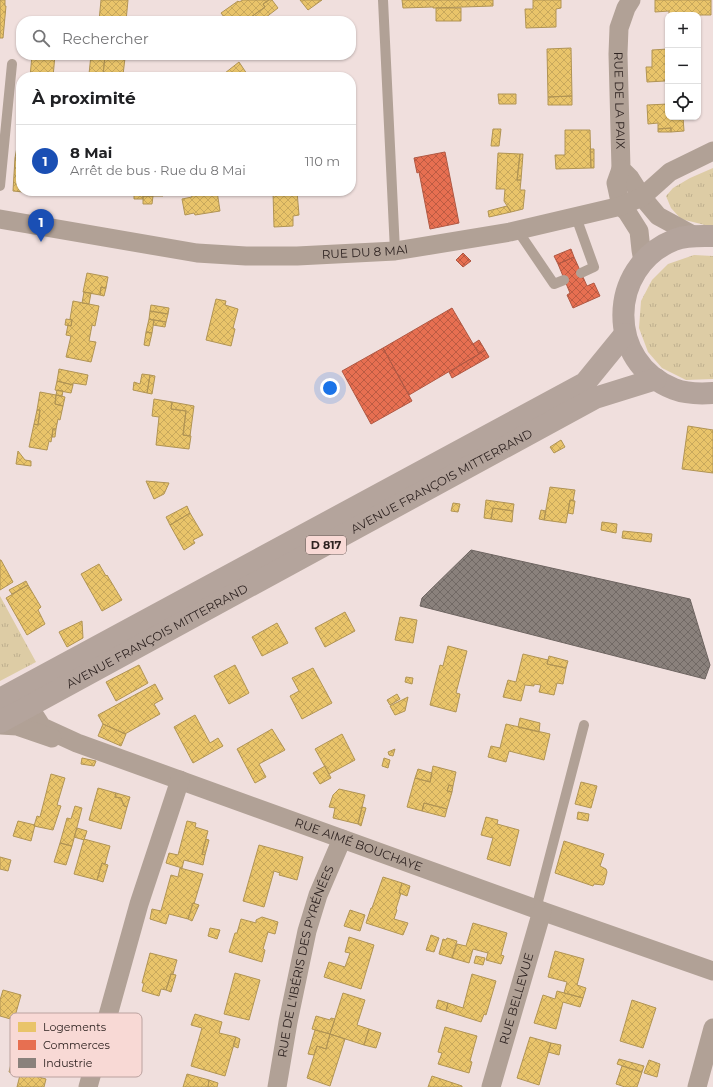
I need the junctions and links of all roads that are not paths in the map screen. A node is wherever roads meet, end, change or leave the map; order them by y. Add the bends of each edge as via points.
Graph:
1 (383, 0) edge
2 (631, 0) edge
3 (12, 64) dead end
4 (713, 151) edge
5 (621, 169) junction
6 (0, 186) edge
7 (642, 196) junction
8 (621, 206) junction
9 (576, 217) junction
10 (0, 219) edge
11 (518, 231) junction
12 (703, 236) edge
13 (395, 251) junction
14 (644, 261) junction
15 (581, 274) dead end
16 (564, 280) dead end
17 (625, 334) junction
18 (656, 379) junction
19 (713, 393) edge
20 (0, 699) edge
21 (30, 706) junction
22 (0, 724) edge
23 (584, 726) dead end
24 (77, 743) junction
25 (180, 780) junction
26 (342, 839) junction
27 (539, 910) junction
28 (713, 971) edge
29 (109, 1013) edge
30 (713, 1028) edge
31 (91, 1077) edge
32 (88, 1087) edge
33 (277, 1087) edge
34 (491, 1087) edge
35 (697, 1087) edge

1 - 13 lane
2 - 5 street, RUE DE LA PAIX via 619,28
3 - 6 lane
4 - 7 street, RUE DU 8 MAI via 670,172
5 - 7 street
5 - 8 street, RUE DE LA PAIX via 616,183
7 - 8 street, RUE DU 8 MAI
7 - 12 street via 658,216
8 - 9 street, RUE DU 8 MAI
8 - 14 street via 639,232
9 - 11 street, RUE DU 8 MAI
9 - 15 lane via 594,267
10 - 13 street, RUE DU 8 MAI via 197,253 297,256
11 - 13 street, RUE DU 8 MAI
11 - 16 lane via 554,284
12 - 14 main road via 675,240 658,248
14 - 17 main road via 630,283 623,308
17 - 18 main road via 642,367
17 - 20 main road, AVENUE FRANÇOIS MITTERRAND / D 817 via 585,383
18 - 19 main road via 674,389 694,394
18 - 21 main road, AVENUE FRANÇOIS MITTERRAND / D 817 via 595,398
21 - 22 main road, AVENUE FRANÇOIS MITTERRAND / D 817
21 - 24 street, RUE AIMÉ BOUCHAYE via 42,727
22 - 24 street
23 - 27 lane
24 - 25 street, RUE AIMÉ BOUCHAYE
25 - 26 street, RUE AIMÉ BOUCHAYE
25 - 29 street via 140,904
26 - 27 street, RUE AIMÉ BOUCHAYE
26 - 33 street, RUE DE L'IBÉRIS DES PYRÉNÉES via 318,895 307,931
27 - 28 street, RUE AIMÉ BOUCHAYE
27 - 34 street, RUE BELLEVUE
30 - 35 street
31 - 32 street

